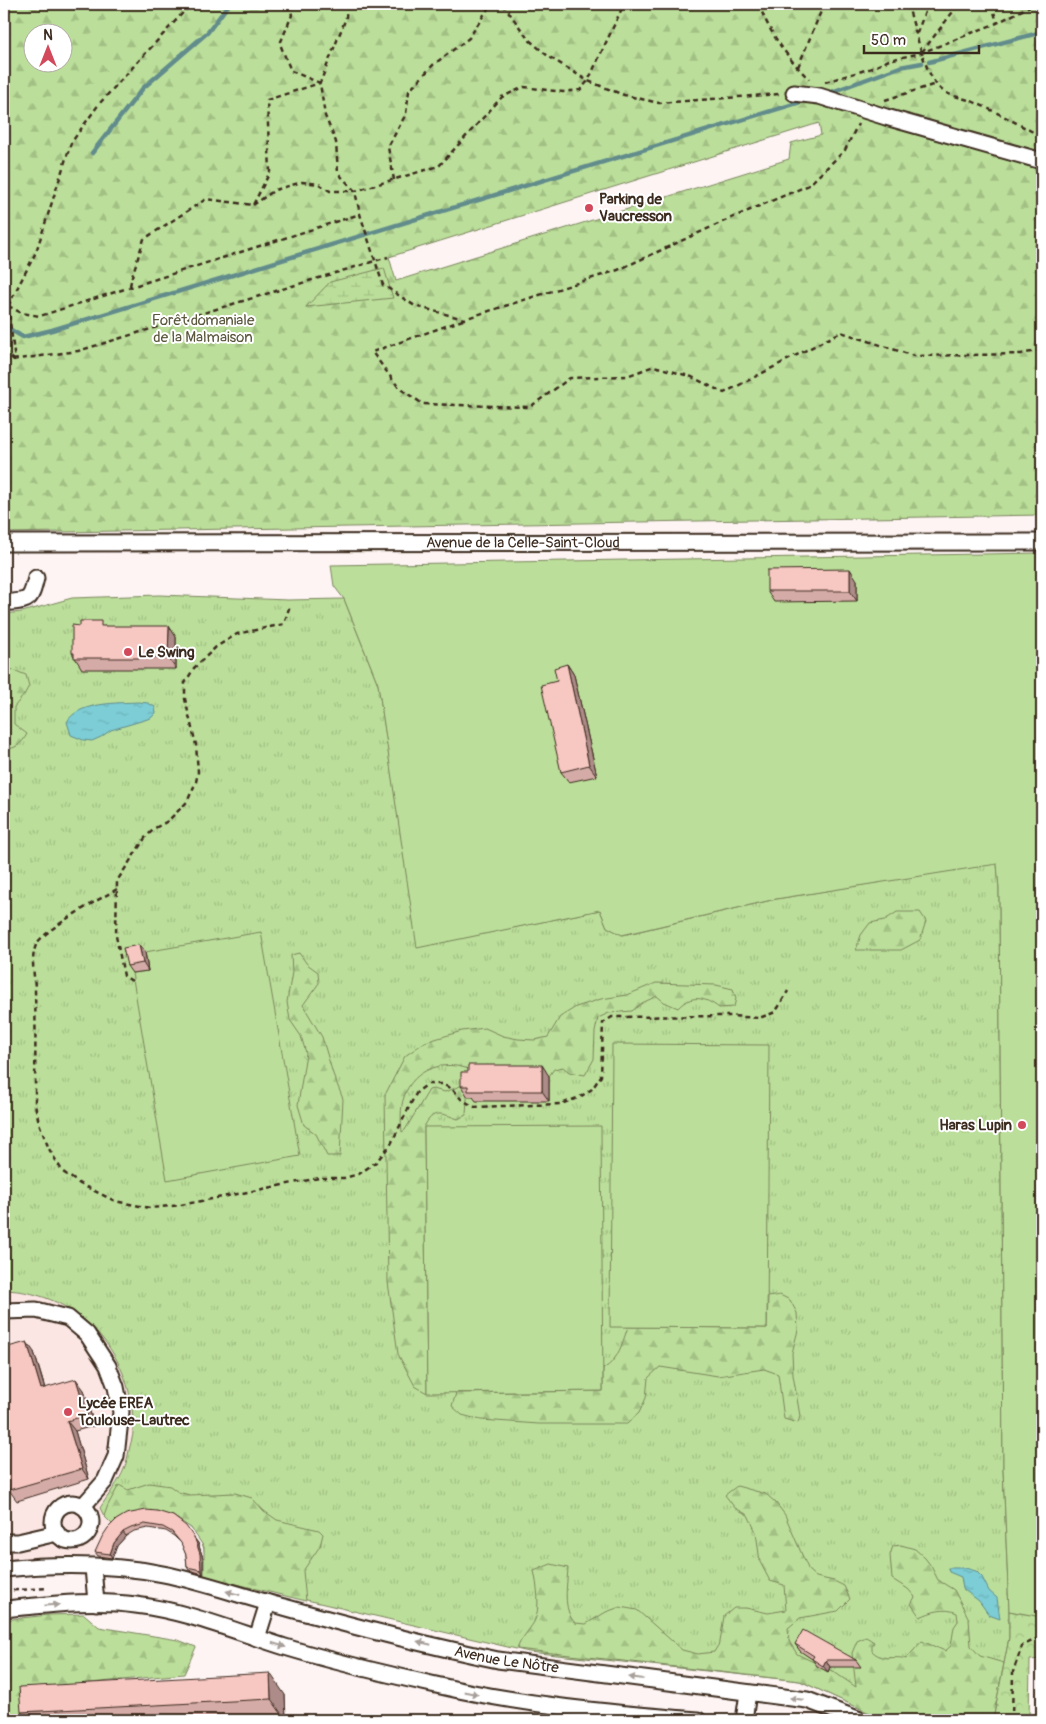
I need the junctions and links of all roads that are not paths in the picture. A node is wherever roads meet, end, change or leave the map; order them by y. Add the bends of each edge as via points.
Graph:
1 (794, 93) road end
2 (1042, 161) edge
3 (1042, 542) edge
4 (4, 543) edge
5 (36, 578) dead end
6 (4, 603) edge
7 (4, 1311) edge
8 (83, 1506) junction
9 (57, 1533) junction
10 (4, 1542) edge
11 (93, 1568) junction
12 (4, 1569) edge
13 (96, 1603) junction
14 (268, 1603) junction
15 (4, 1609) edge
16 (257, 1638) junction
17 (748, 1693) junction
18 (698, 1720) edge
19 (744, 1720) edge
20 (860, 1720) edge

1 - 2 street via 819,96
3 - 4 street, Avenue de la Celle-Saint-Cloud
5 - 6 street via 32,596 26,601
7 - 8 street via 36,1310 68,1318 87,1334 108,1366 121,1412 116,1456 105,1481
8 - 9 street via 72,1502 56,1511 53,1522
8 - 9 street via 92,1523 86,1535 81,1539 68,1540
9 - 10 street
11 - 12 street, Avenue Le Nôtre
11 - 13 street
14 -> 11 street, Avenue Le Nôtre via 163,1574
15 -> 13 street
13 - 16 street via 135,1605 173,1612
14 - 16 street
17 -> 14 street, Avenue Le Nôtre via 498,1660
16 -> 18 street via 368,1669 493,1698
17 - 19 street
20 -> 17 street, Avenue Le Nôtre via 807,1700

